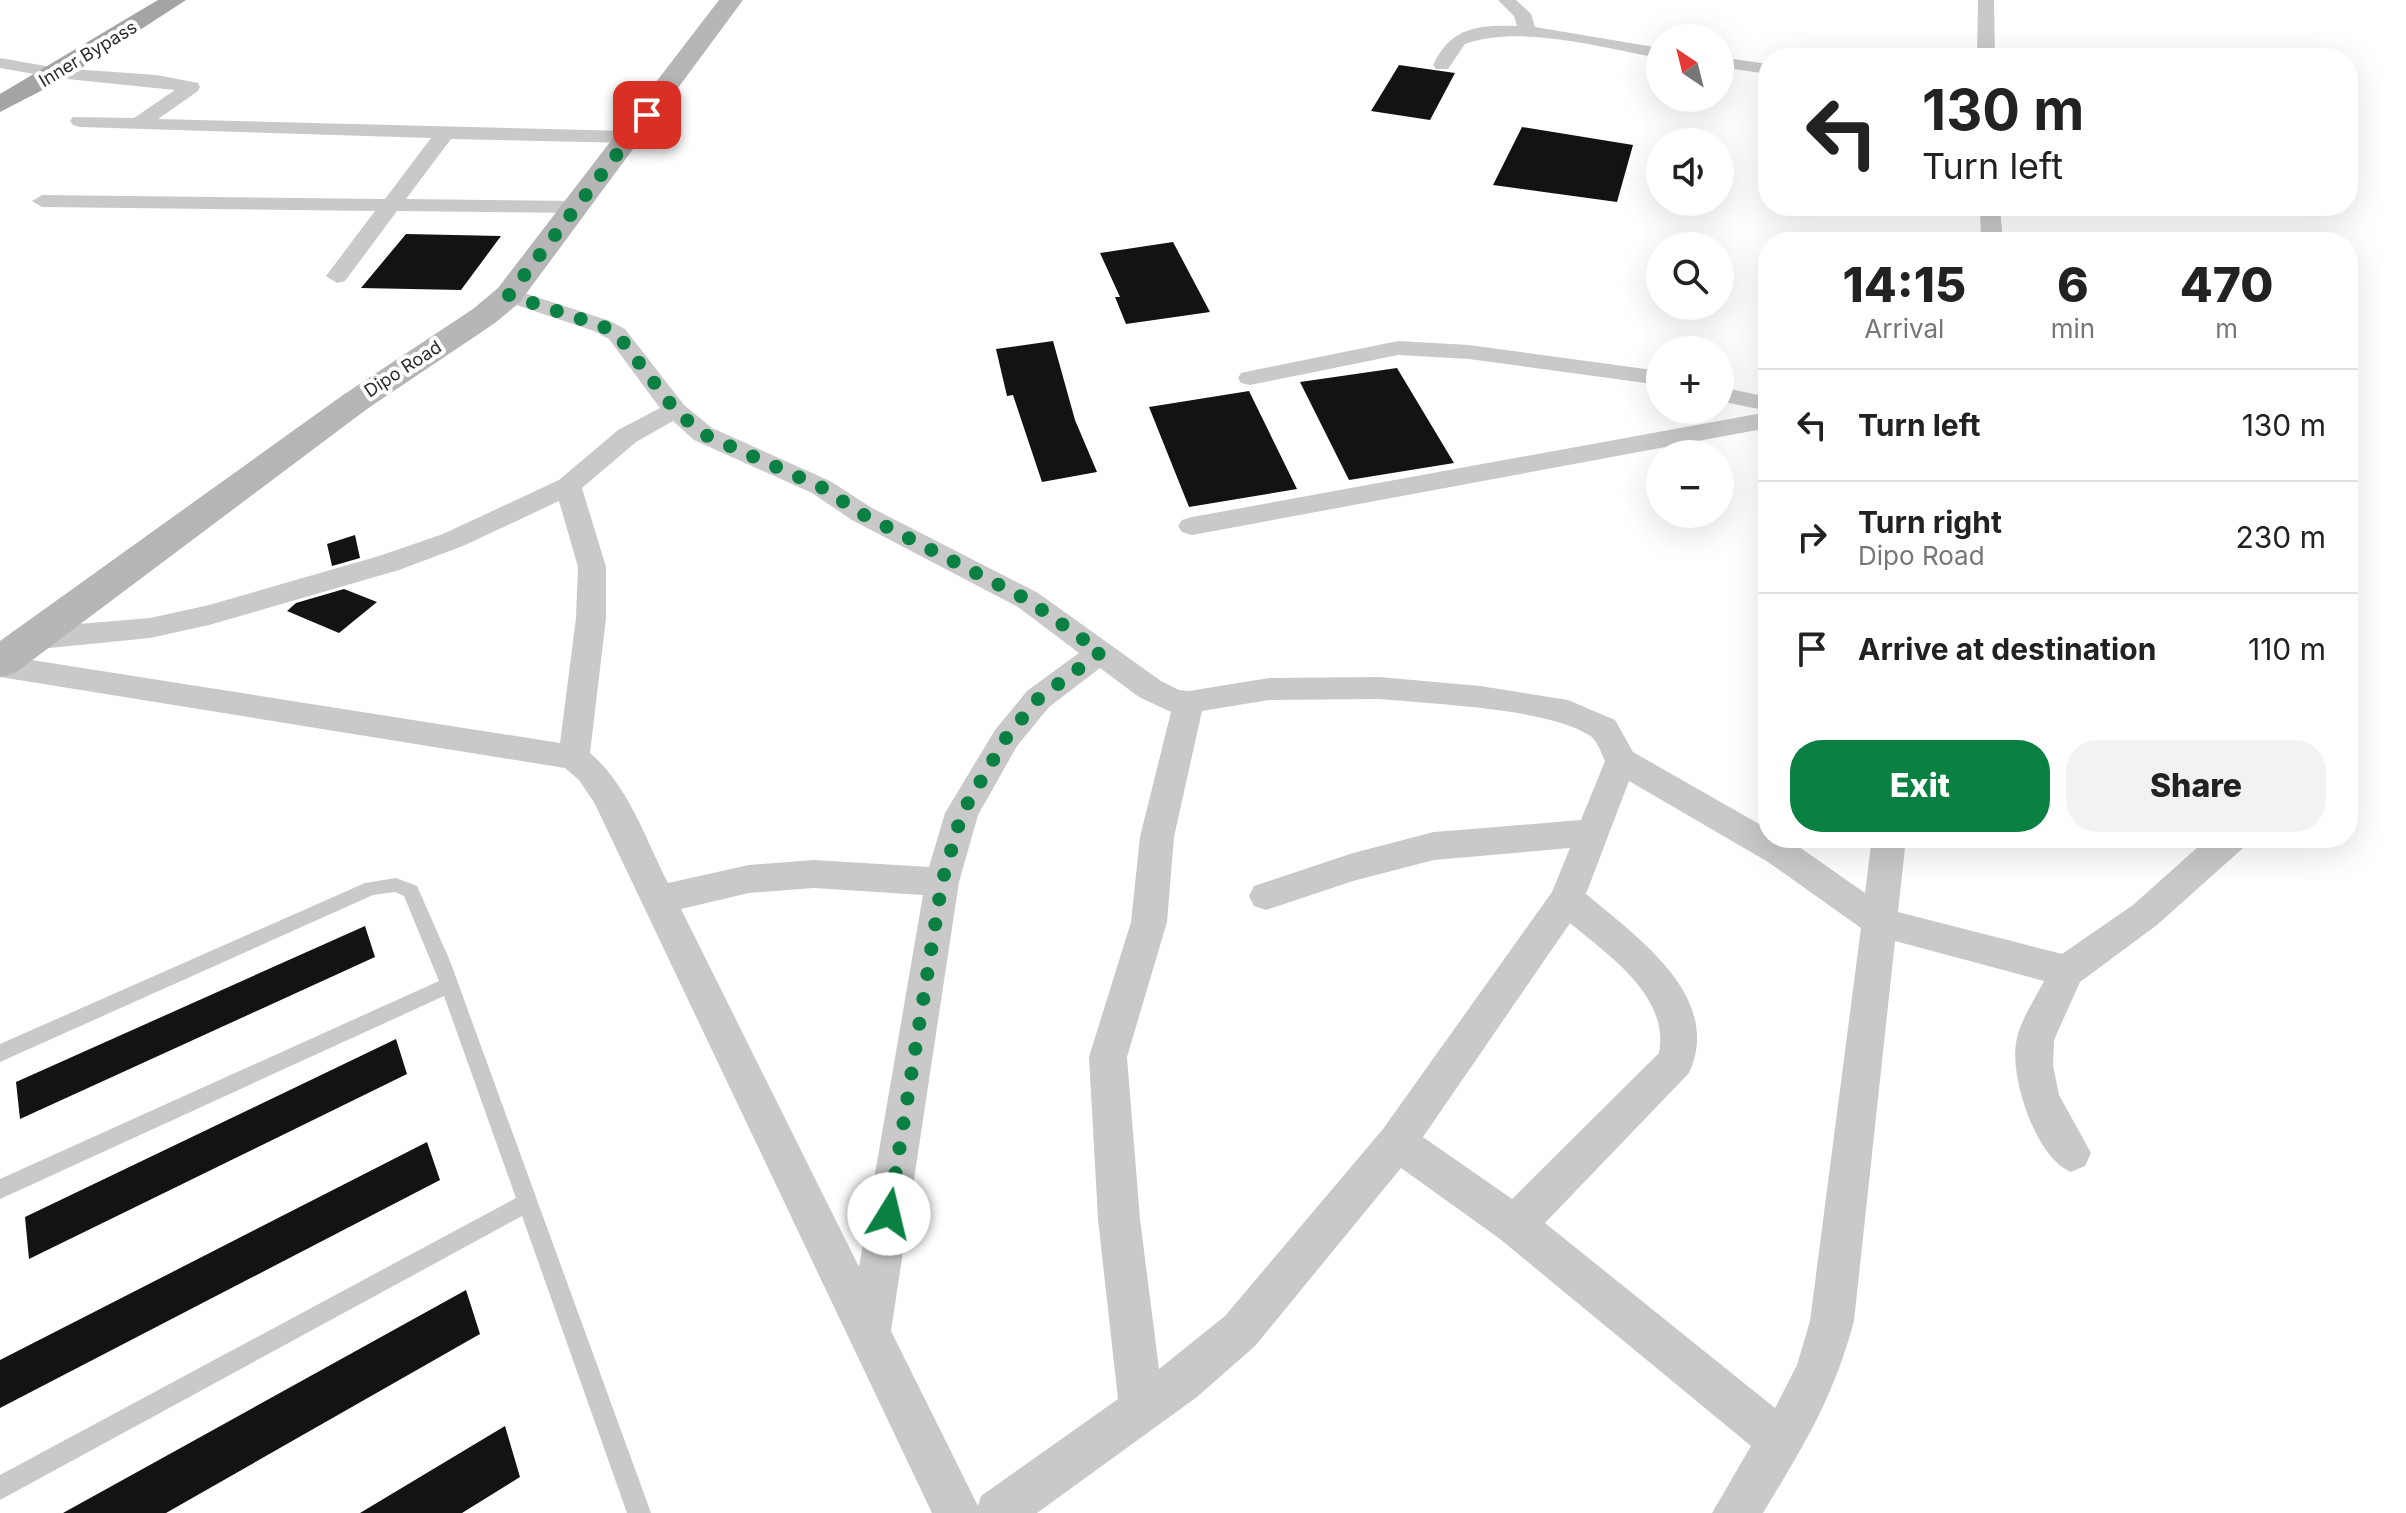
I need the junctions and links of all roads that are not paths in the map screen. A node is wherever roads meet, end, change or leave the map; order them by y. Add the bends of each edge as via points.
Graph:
1 (156, 0) edge
2 (174, 0) edge
3 (731, 0) edge
4 (1506, 0) edge
5 (1986, 0) edge
6 (1528, 33) junction
7 (1986, 48) edge
8 (1646, 51) edge
9 (0, 63) edge
10 (1734, 64) edge
11 (1442, 65) dead end
12 (1758, 68) edge
13 (47, 71) junction
14 (0, 88) edge
15 (0, 104) edge
16 (80, 121) dead end
17 (137, 125) junction
18 (445, 133) junction
19 (630, 137) junction
20 (42, 201) dead end
21 (391, 205) junction
22 (577, 207) junction
23 (337, 276) dead end
24 (509, 295) junction
25 (1646, 376) edge
26 (1250, 378) dead end
27 (1734, 397) edge
28 (1758, 402) edge
29 (675, 410) junction
30 (1758, 422) edge
31 (568, 486) junction
32 (1192, 526) dead end
33 (30, 639) junction
34 (1101, 652) junction
35 (0, 664) edge
36 (1189, 702) junction
37 (574, 757) junction
38 (1621, 761) junction
39 (1594, 832) junction
40 (1758, 839) edge
41 (1773, 848) edge
42 (1888, 848) edge
43 (2207, 848) edge
44 (942, 882) junction
45 (1266, 896) dead end
46 (1567, 899) junction
47 (659, 900) junction
48 (1879, 922) junction
49 (2067, 971) junction
50 (450, 985) junction
51 (0, 1053) edge
52 (1397, 1142) junction
53 (2071, 1153) dead end
54 (0, 1189) edge
55 (528, 1202) junction
56 (1515, 1225) junction
57 (869, 1335) junction
58 (1142, 1409) junction
59 (1781, 1442) junction
60 (0, 1488) edge
61 (639, 1513) edge
62 (957, 1513) edge
63 (998, 1513) edge
64 (1736, 1513) edge

1 - 13 main road, Inner Bypass
2 - 13 main road, Inner Bypass
3 - 19 main road, Dipo Road
4 - 6 street via 1522,14
5 - 7 street
6 - 8 street
6 - 11 street via 1469,36 1449,49
9 - 13 street
10 - 12 street
13 - 14 main road, Inner Bypass
13 - 15 main road, Inner Bypass
13 - 17 street via 191,87
16 - 17 street
17 - 18 street
18 - 19 street
18 - 21 street
19 - 22 main road, Dipo Road
20 - 21 street
21 - 22 street
21 - 23 street
22 - 24 main road, Dipo Road
24 - 29 street via 617,334
24 - 33 main road, Dipo Road
25 - 26 street via 1469,352 1398,348
27 - 28 street
29 - 31 street via 627,436
29 - 34 street via 703,434 821,487 862,514 1028,600
30 - 32 street
31 - 33 street via 440,545 209,615 150,628
31 - 37 street via 592,567
33 - 35 main road, Dipo Road
34 - 36 street via 1150,689
34 - 44 street via 1038,699 1006,738 962,813
35 - 37 street
36 - 38 street via 1269,689 1379,688 1480,697 1585,718 1604,728
36 - 58 street via 1157,837 1149,922 1108,1057 1119,1219
37 - 47 street via 608,797
38 - 39 street
38 - 40 street
39 - 45 street via 1434,846
39 - 46 street
41 - 48 street
42 - 48 street
43 - 49 street via 2145,915
44 - 47 street via 814,874 749,879
44 - 57 street
46 - 52 street
46 - 56 street via 1645,967 1669,998 1683,1045 1676,1061
47 - 57 street
48 - 49 street
48 - 59 street via 1832,1321 1818,1371
49 - 53 street via 2035,1040 2034,1065 2041,1100
50 - 51 lane via 411,891 396,885 371,888
50 - 54 lane
50 - 55 lane
52 - 56 street
52 - 58 street via 1240,1331
55 - 60 lane
55 - 61 lane
56 - 59 street
57 - 62 street
58 - 63 street
59 - 64 street

